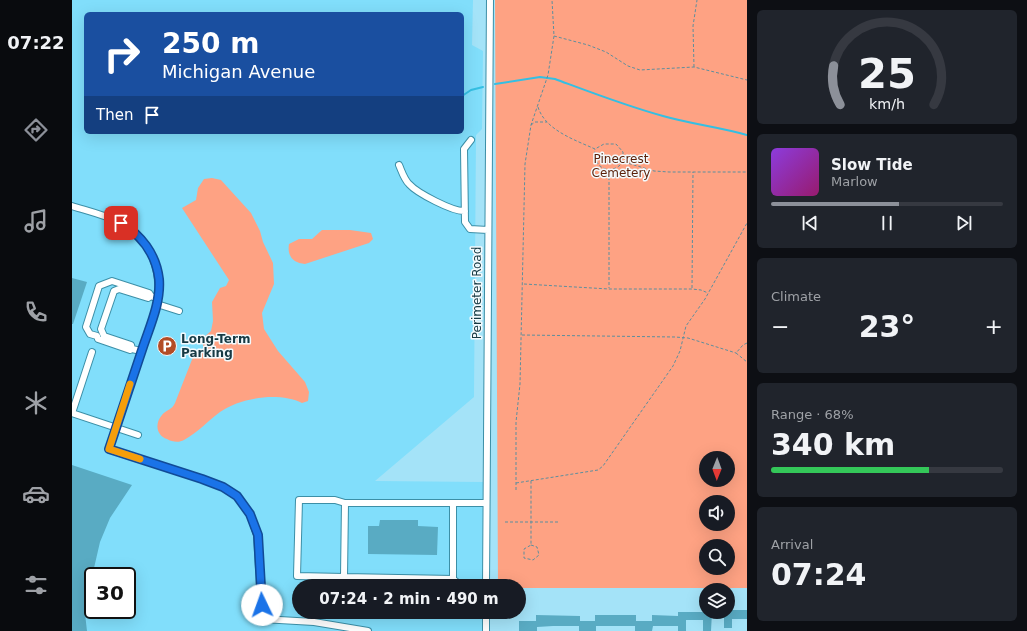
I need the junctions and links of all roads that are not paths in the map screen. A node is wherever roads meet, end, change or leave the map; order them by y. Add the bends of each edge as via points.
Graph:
1 (490, 0) edge
2 (471, 140) dead end
3 (399, 165) dead end
4 (72, 206) edge
5 (465, 211) junction
6 (488, 230) junction
7 (151, 296) junction
8 (157, 301) junction
9 (179, 311) dead end
10 (132, 349) junction
11 (141, 351) junction
12 (92, 352) dead end
13 (116, 428) junction
14 (138, 435) dead end
15 (345, 503) junction
16 (486, 503) junction
17 (453, 504) junction
18 (344, 577) junction
19 (453, 579) joint
20 (486, 579) edge
21 (486, 619) edge
22 (368, 631) edge
23 (486, 631) edge

1 - 6 street, Perimeter Road
2 - 5 street via 464,149
3 - 5 street via 405,178 415,189 453,210
4 - 8 street via 112,219 137,234 156,264 159,278
5 - 6 street via 465,222 470,229
6 - 16 street, Perimeter Road
7 - 8 street
7 - 10 street via 148,298 119,289 114,291 101,329 102,333 104,336 131,345
7 - 10 street via 149,293 112,282 99,286 86,331 98,339
8 - 9 street
8 - 11 street
10 - 11 street
11 - 13 street
12 - 13 street via 72,414
13 - 14 street
13 - 22 street via 109,449 202,479 237,496 250,514 258,535 262,619 314,622
15 - 17 street
15 - 18 street
15 - 18 street via 335,500 299,500 297,576
16 - 17 street
16 - 20 street, Perimeter Road
17 - 19 street
18 - 19 street
21 - 23 street

